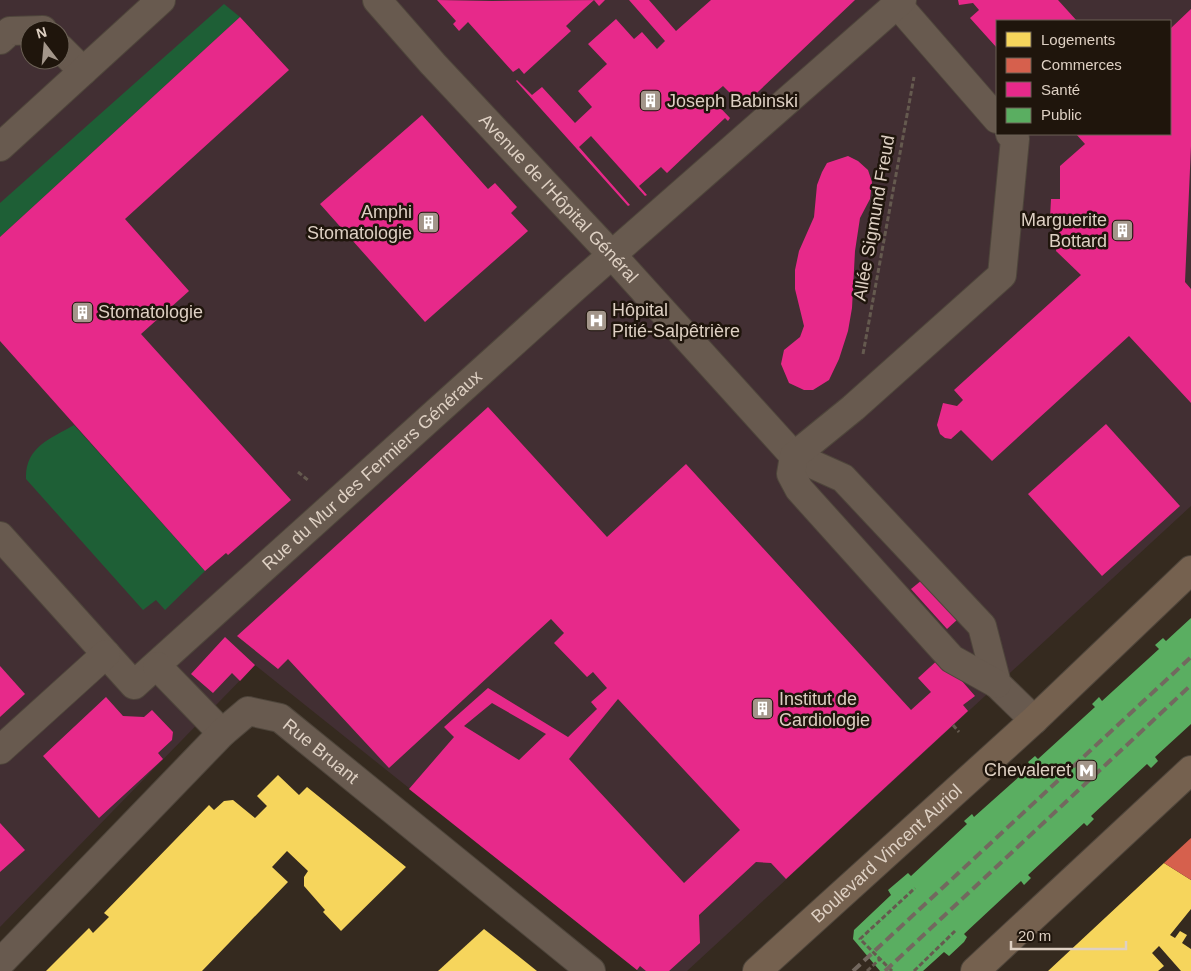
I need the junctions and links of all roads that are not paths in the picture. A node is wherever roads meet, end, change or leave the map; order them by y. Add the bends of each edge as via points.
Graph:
1 (161, 0) edge
2 (377, 0) edge
3 (899, 2) edge
4 (20, 31) edge
5 (0, 40) edge
6 (70, 58) edge
7 (83, 71) junction
8 (996, 118) edge
9 (1011, 135) edge
10 (2, 141) edge
11 (612, 256) junction
12 (794, 456) junction
13 (0, 536) edge
14 (1191, 570) edge
15 (106, 654) junction
16 (157, 666) junction
17 (997, 684) junction
18 (1034, 720) junction
19 (222, 733) junction
20 (0, 750) edge
21 (1191, 770) edge
22 (0, 963) edge
23 (591, 971) edge
24 (757, 971) edge
25 (975, 971) edge

1 - 7 street
2 - 11 street, Avenue de l'Hôpital Général
3 - 8 street
3 - 11 street, Rue du Mur des Fermiers Généraux
4 - 5 street via 10,31
6 - 7 street
7 - 10 street
9 - 12 street via 1015,139 1002,275 853,408
11 - 12 street, Avenue de l'Hôpital Général
11 - 16 street, Rue du Mur des Fermiers Généraux
12 - 17 street via 791,474 799,489 952,659
12 - 17 street, Avenue de l'Hôpital Général via 843,478 982,626
13 - 15 street
14 - 18 main road, Boulevard Vincent Auriol
15 - 16 street, Rue du Mur des Fermiers Généraux via 134,685
15 - 20 street
16 - 19 street
17 - 18 street
18 - 24 main road, Boulevard Vincent Auriol
19 - 22 street, Rue Bruant
19 - 23 street, Rue Bruant via 248,710 280,718
21 - 25 main road

